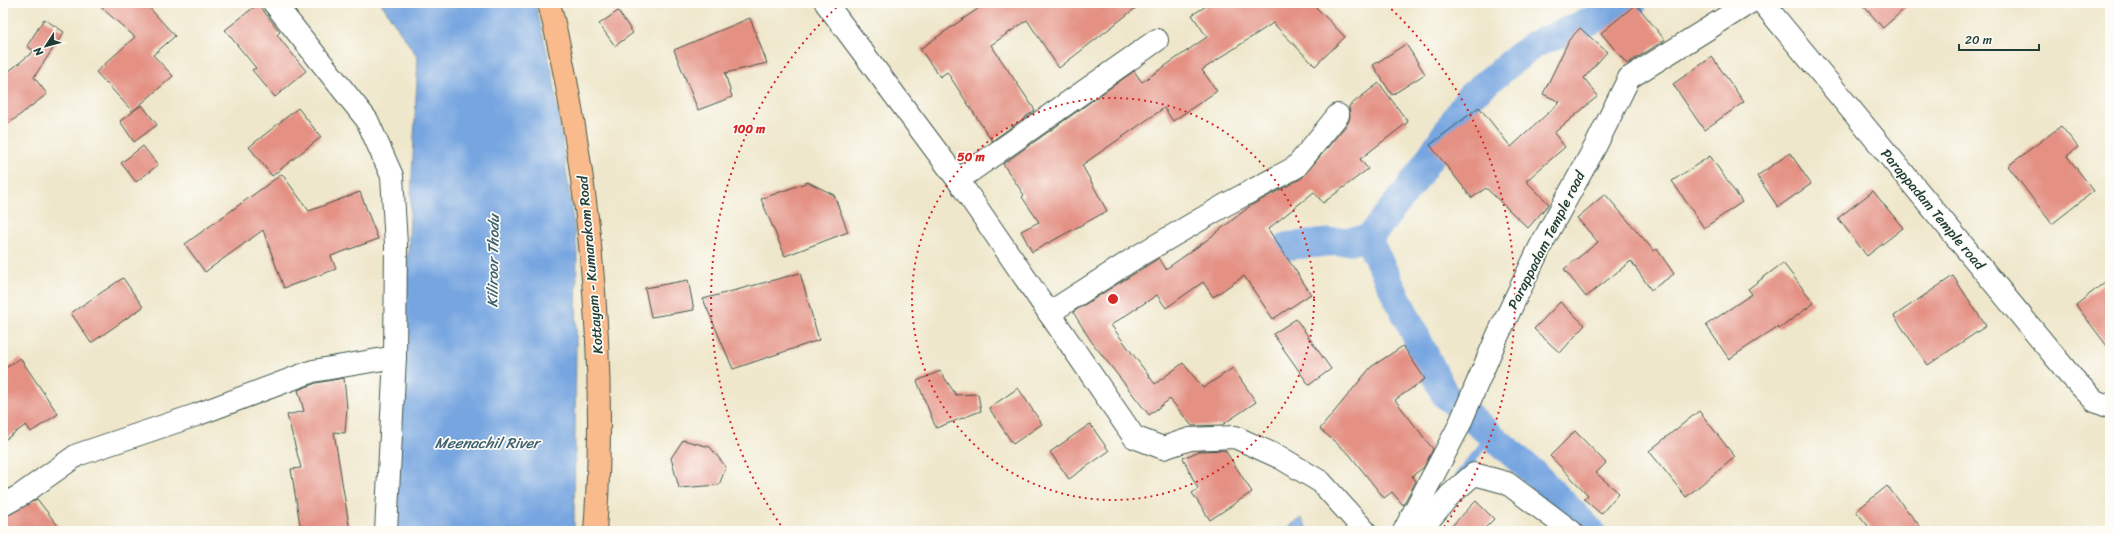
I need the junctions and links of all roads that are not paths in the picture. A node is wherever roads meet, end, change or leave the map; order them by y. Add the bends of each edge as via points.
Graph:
1 (274, 3) edge
2 (549, 3) edge
3 (826, 3) edge
4 (1749, 3) edge
5 (1763, 3) edge
6 (1157, 40) dead end
7 (1338, 115) dead end
8 (958, 180) junction
9 (1049, 313) junction
10 (395, 357) junction
11 (2110, 407) edge
12 (3, 504) edge
13 (386, 531) edge
14 (595, 531) edge
15 (1366, 531) edge
16 (1404, 531) edge
17 (1415, 531) edge
18 (1571, 531) edge

1 - 10 street via 367,120 392,176 396,245
2 - 14 main road, Kottayam - Kumarakom Road via 579,152 593,270 600,385
3 - 8 street
4 - 16 street, Parappadam Temple road via 1629,78 1595,147 1541,245 1497,337 1458,428
5 - 11 street, Parappadam Temple road via 2070,375 2095,401
6 - 8 street
7 - 9 street via 1296,167 1138,256
8 - 9 street
9 - 15 street via 1134,437 1162,448 1190,439 1235,437 1281,458 1321,482
10 - 12 street via 313,371 196,415 77,455 21,495
10 - 13 street
17 - 18 street via 1423,527 1450,495 1474,474 1507,482

